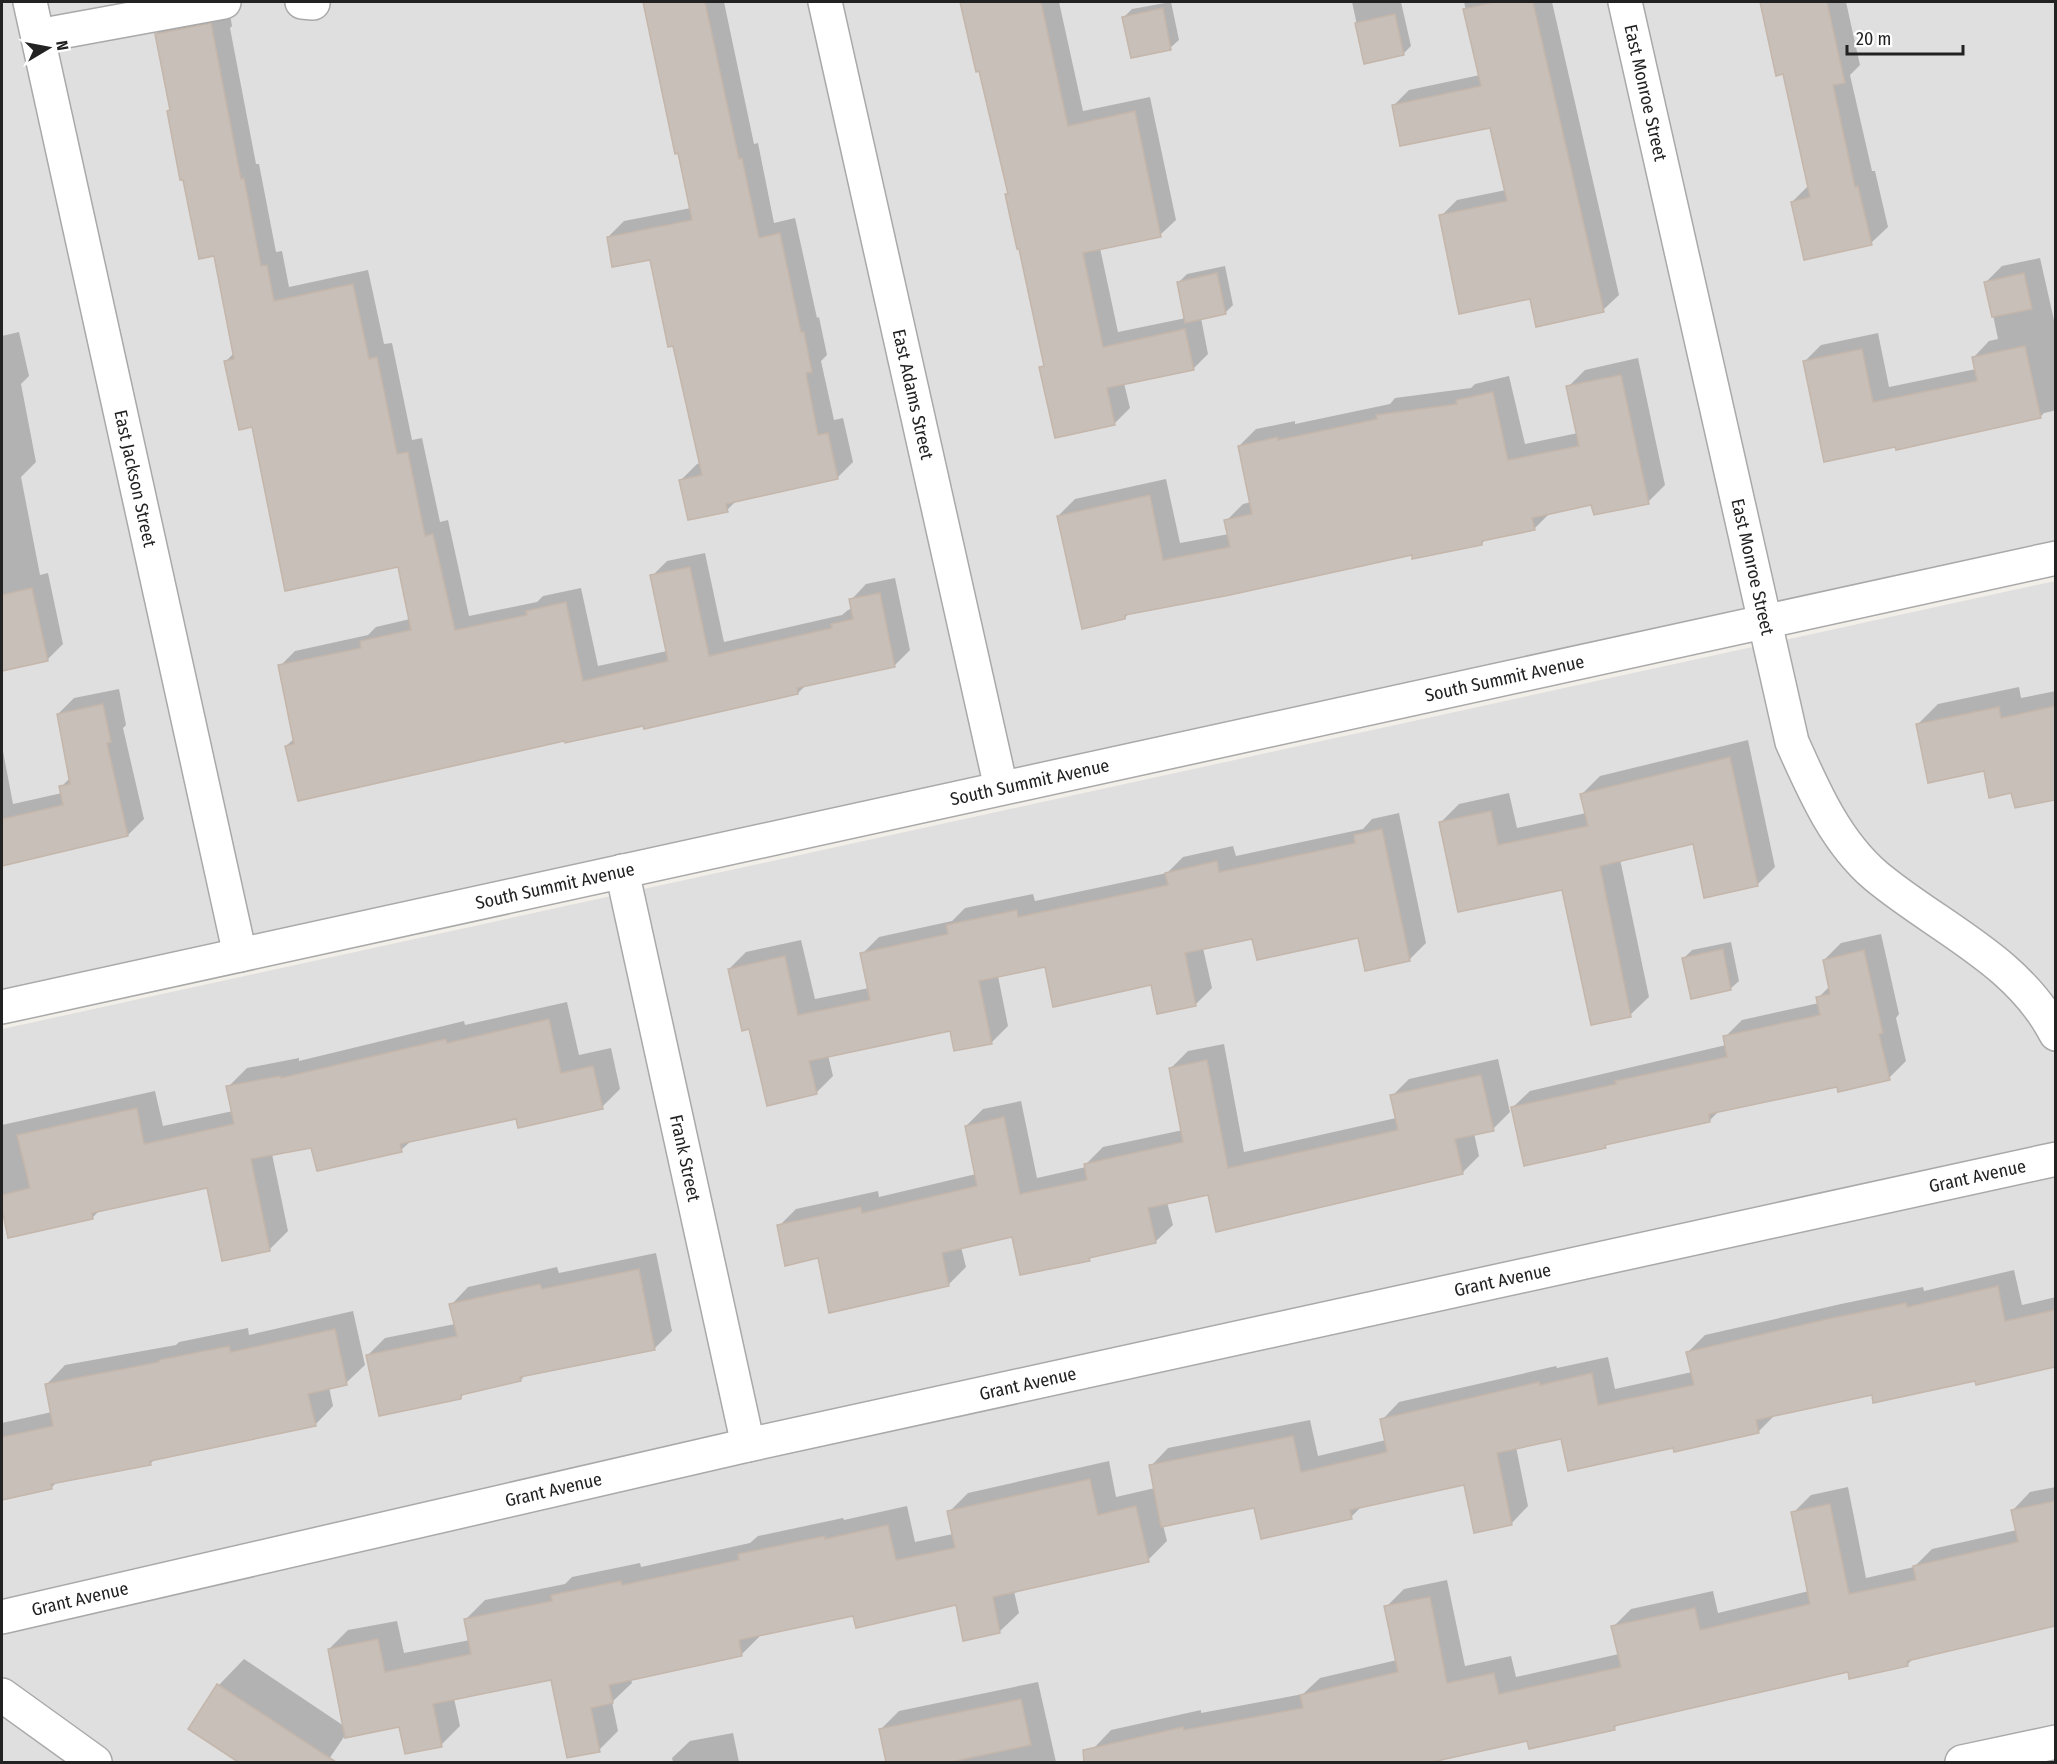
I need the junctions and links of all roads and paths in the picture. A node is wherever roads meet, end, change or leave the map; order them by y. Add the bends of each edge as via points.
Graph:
1 (30, 2) edge
2 (224, 2) edge
3 (825, 2) edge
4 (1625, 2) edge
5 (38, 36) junction
6 (2055, 558) edge
7 (1764, 622) junction
8 (1001, 788) junction
9 (622, 871) junction
10 (240, 955) junction
11 (2, 1007) edge
12 (2055, 1034) edge
13 (2055, 1159) edge
14 (748, 1444) junction
15 (2, 1617) edge
16 (2, 1695) edge
17 (2055, 1742) edge
18 (95, 1762) edge
19 (1962, 1762) edge

1 - 5 street, East Jackson Street
2 - 5 street
3 - 8 street, East Adams Street
4 - 7 street, East Monroe Street
5 - 10 street, East Jackson Street
6 - 7 street, South Summit Avenue
7 - 8 street, South Summit Avenue
7 - 12 street, East Monroe Street via 1792,742 1817,798 1847,844 1875,875 1988,956 2021,986
8 - 9 street, South Summit Avenue
9 - 10 street, South Summit Avenue
9 - 14 street, Frank Street
10 - 11 street, South Summit Avenue
13 - 14 street, Grant Avenue
14 - 15 street, Grant Avenue
16 - 18 street
17 - 19 street

